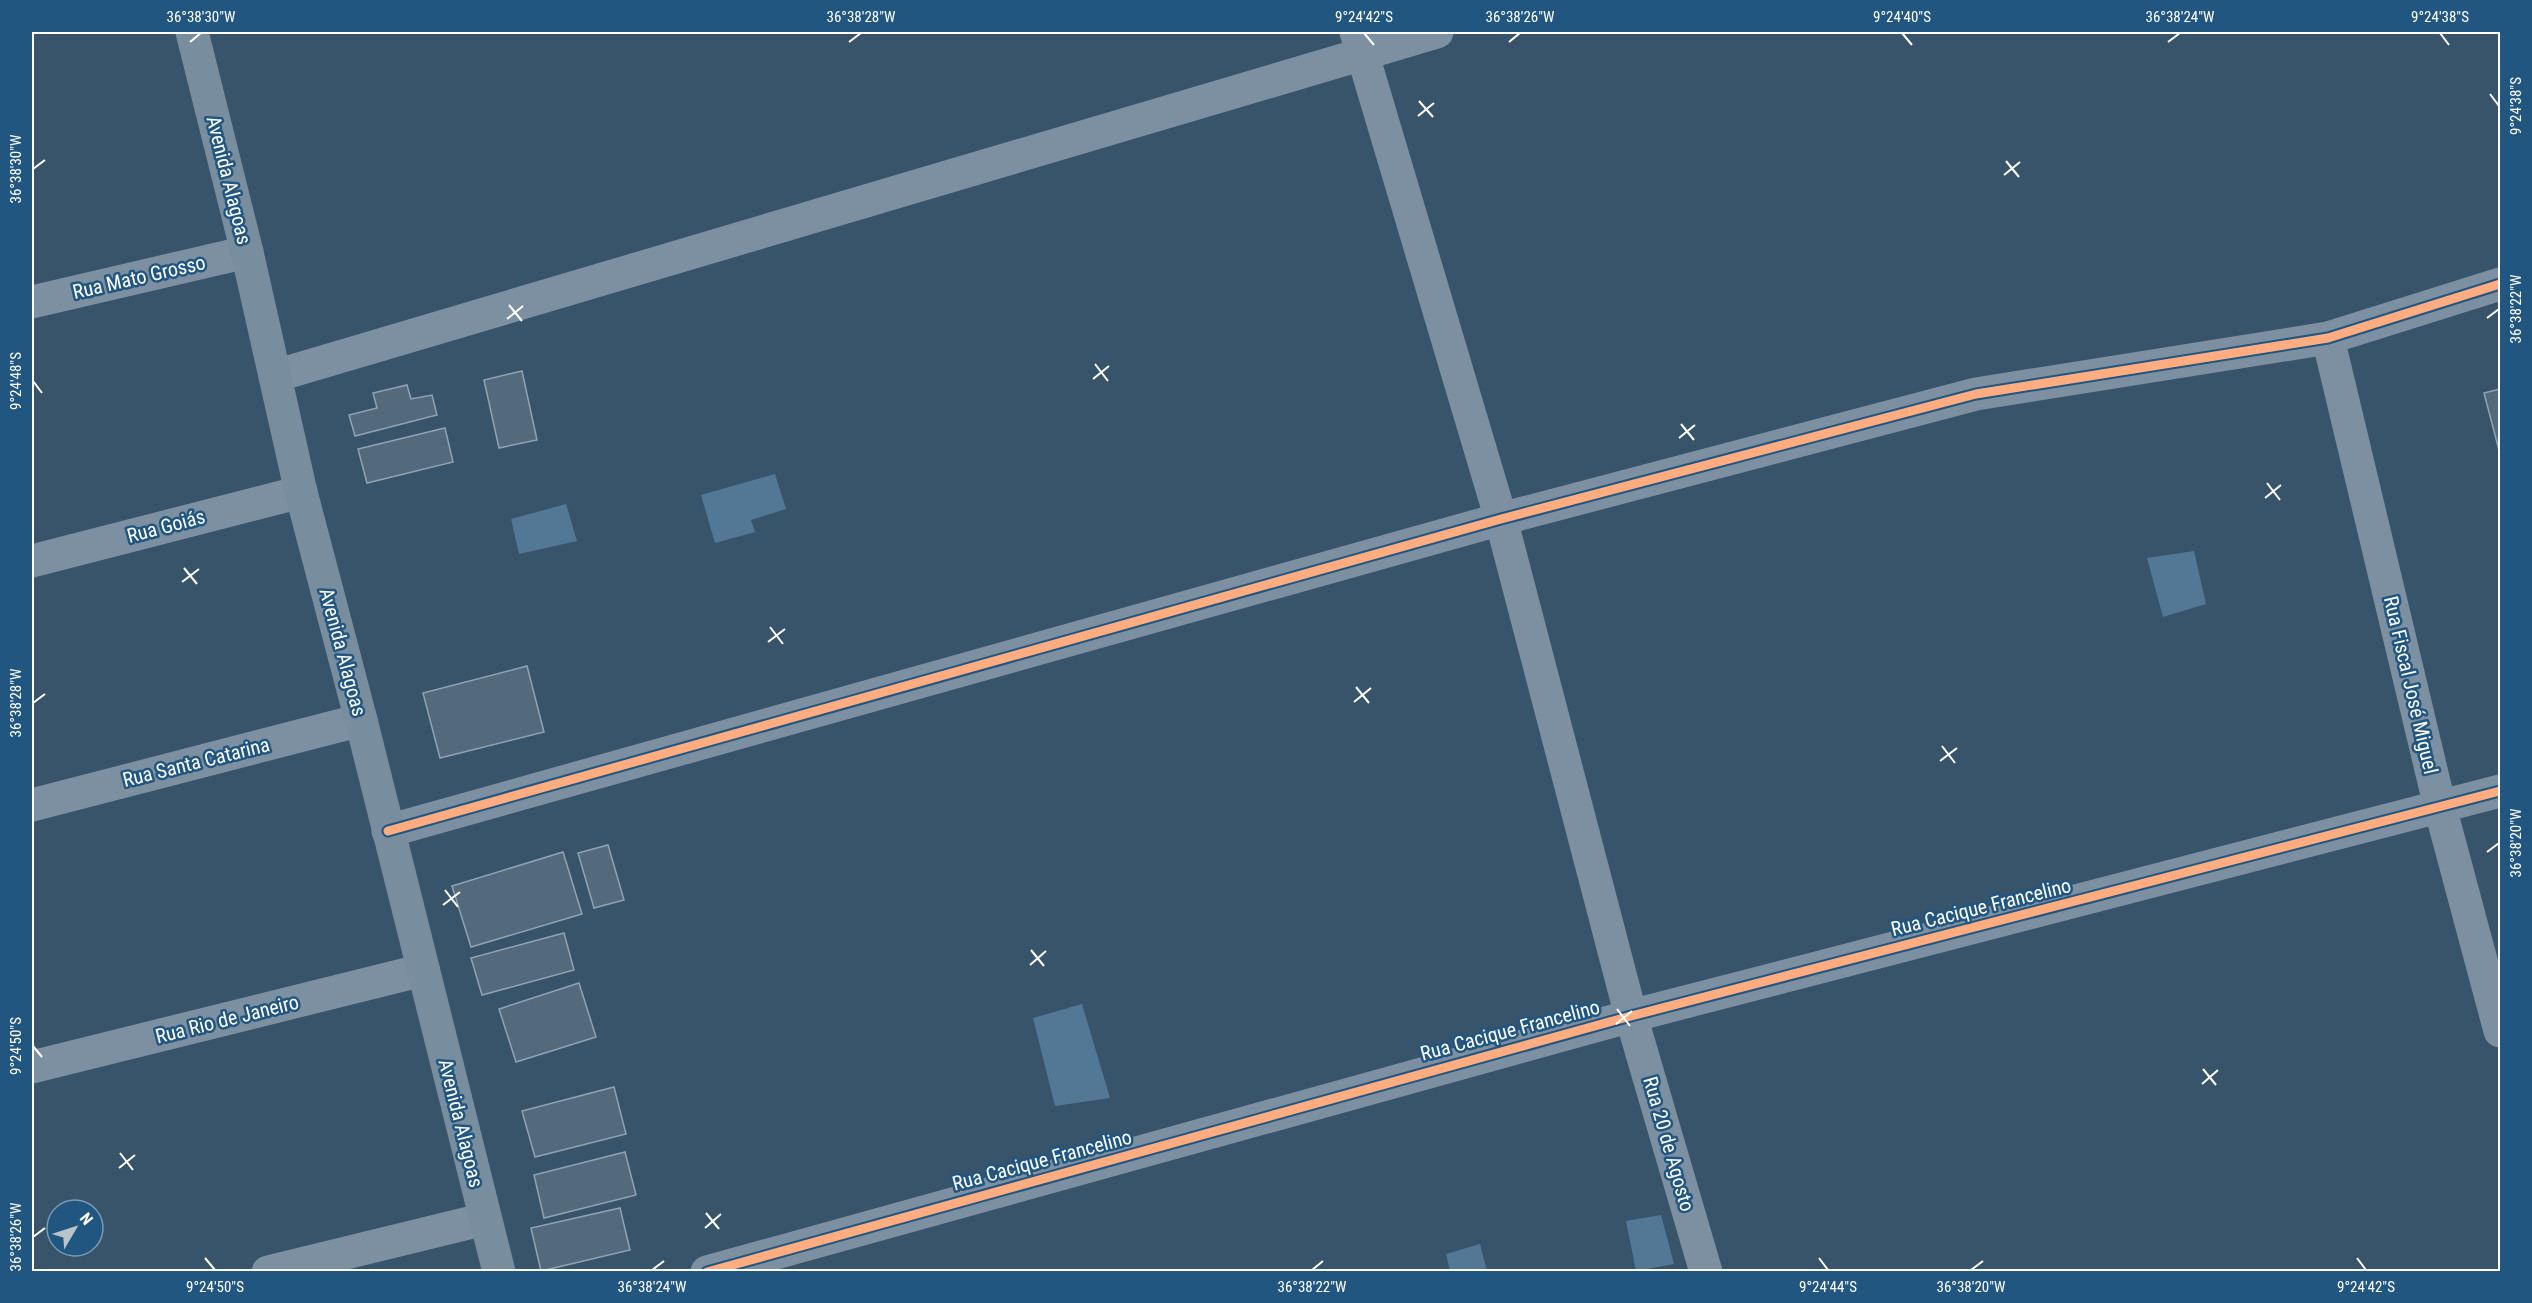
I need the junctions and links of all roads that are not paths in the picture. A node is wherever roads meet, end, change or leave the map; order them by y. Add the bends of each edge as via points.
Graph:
1 (192, 32) edge
2 (1437, 32) edge
3 (1359, 42) edge
4 (247, 252) junction
5 (2500, 284) edge
6 (32, 303) edge
7 (2328, 338) junction
8 (275, 376) junction
9 (301, 492) junction
10 (1501, 519) junction
11 (32, 561) edge
12 (361, 720) junction
13 (2500, 792) edge
14 (32, 805) edge
15 (2440, 807) junction
16 (388, 831) junction
17 (423, 970) junction
18 (1631, 1016) junction
19 (2500, 1031) edge
20 (32, 1067) edge
21 (485, 1219) junction
22 (268, 1272) edge
23 (499, 1272) edge
24 (707, 1272) edge
25 (1706, 1272) edge

1 - 4 street, Avenida Alagoas
2 - 3 street
3 - 8 street
3 - 10 street, Rua 20 de Agosto
4 - 6 street, Rua Mato Grosso
4 - 8 street, Avenida Alagoas
5 - 7 street
7 - 10 street via 1976,394
7 - 15 street, Rua Fiscal José Miguel
8 - 9 street, Avenida Alagoas
9 - 11 street, Rua Goiás
9 - 12 street, Avenida Alagoas
10 - 16 street
10 - 18 street, Rua 20 de Agosto
12 - 14 street, Rua Santa Catarina
12 - 16 street, Avenida Alagoas
13 - 15 street, Rua Cacique Francelino
15 - 18 street, Rua Cacique Francelino
15 - 19 street, Rua Fiscal José Miguel
16 - 17 street, Avenida Alagoas
17 - 20 street, Rua Rio de Janeiro
17 - 21 street, Avenida Alagoas
18 - 24 street, Rua Cacique Francelino
18 - 25 street, Rua 20 de Agosto
21 - 22 street
21 - 23 street, Avenida Alagoas

